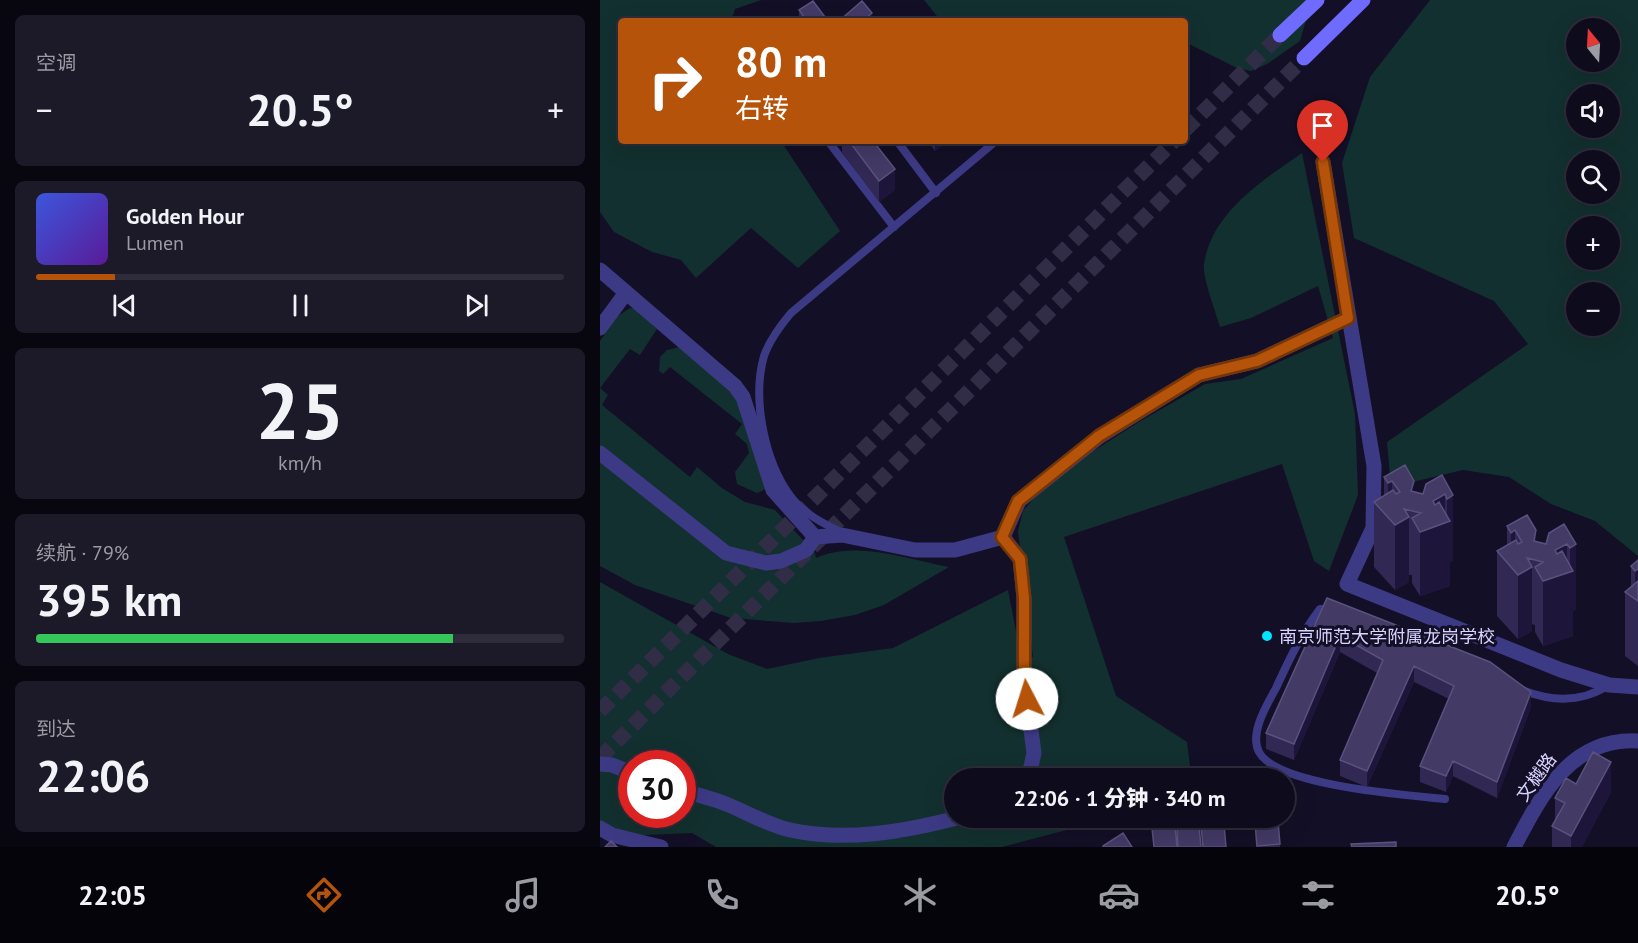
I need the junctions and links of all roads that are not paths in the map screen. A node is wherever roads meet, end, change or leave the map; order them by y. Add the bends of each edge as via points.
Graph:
1 (1317, 0) edge
2 (1363, 0) edge
3 (1280, 35) tunnel mouth
4 (1304, 58) tunnel mouth
5 (830, 144) edge
6 (993, 144) edge
7 (900, 145) dead end
8 (1323, 162) dead end
9 (936, 193) junction
10 (894, 226) junction
11 (600, 270) edge
12 (626, 294) junction
13 (1348, 318) junction
14 (600, 328) edge
15 (600, 453) edge
16 (815, 537) junction
17 (852, 537) junction
18 (1002, 537) junction
19 (1341, 613) edge
20 (1609, 685) junction
21 (1638, 687) edge
22 (1518, 688) edge
23 (1638, 741) edge
24 (600, 764) edge
25 (618, 767) edge
26 (1031, 768) edge
27 (696, 794) edge
28 (1445, 799) dead end
29 (944, 821) edge
30 (600, 828) edge
31 (661, 847) edge
32 (1514, 847) edge

1 - 3 street
2 - 4 street
5 - 10 lane
6 - 9 lane
7 - 9 lane
8 - 13 street
9 - 10 lane
10 - 17 lane via 791,313 765,354 759,381 768,448 790,496 814,518
11 - 12 street
12 - 14 street
12 - 16 street via 735,386 743,397 773,490
13 - 18 street via 1257,361 1199,375 1099,436 1018,501
13 - 20 street via 1374,466 1373,528 1347,584 1561,670
15 - 16 street via 726,554 760,562 781,561 806,550
16 - 17 street
17 - 18 street via 915,550 955,550
18 - 26 street via 1020,559 1024,676 1034,753
19 - 28 lane via 1320,609 1302,633 1257,727 1258,751 1270,765 1326,784
20 - 21 street
20 - 22 lane via 1597,693 1569,700 1540,697
23 - 32 street, 文樾路 via 1619,740 1569,762 1547,790
24 - 25 street
27 - 29 street via 789,829 834,836 898,832
30 - 31 street via 612,835

